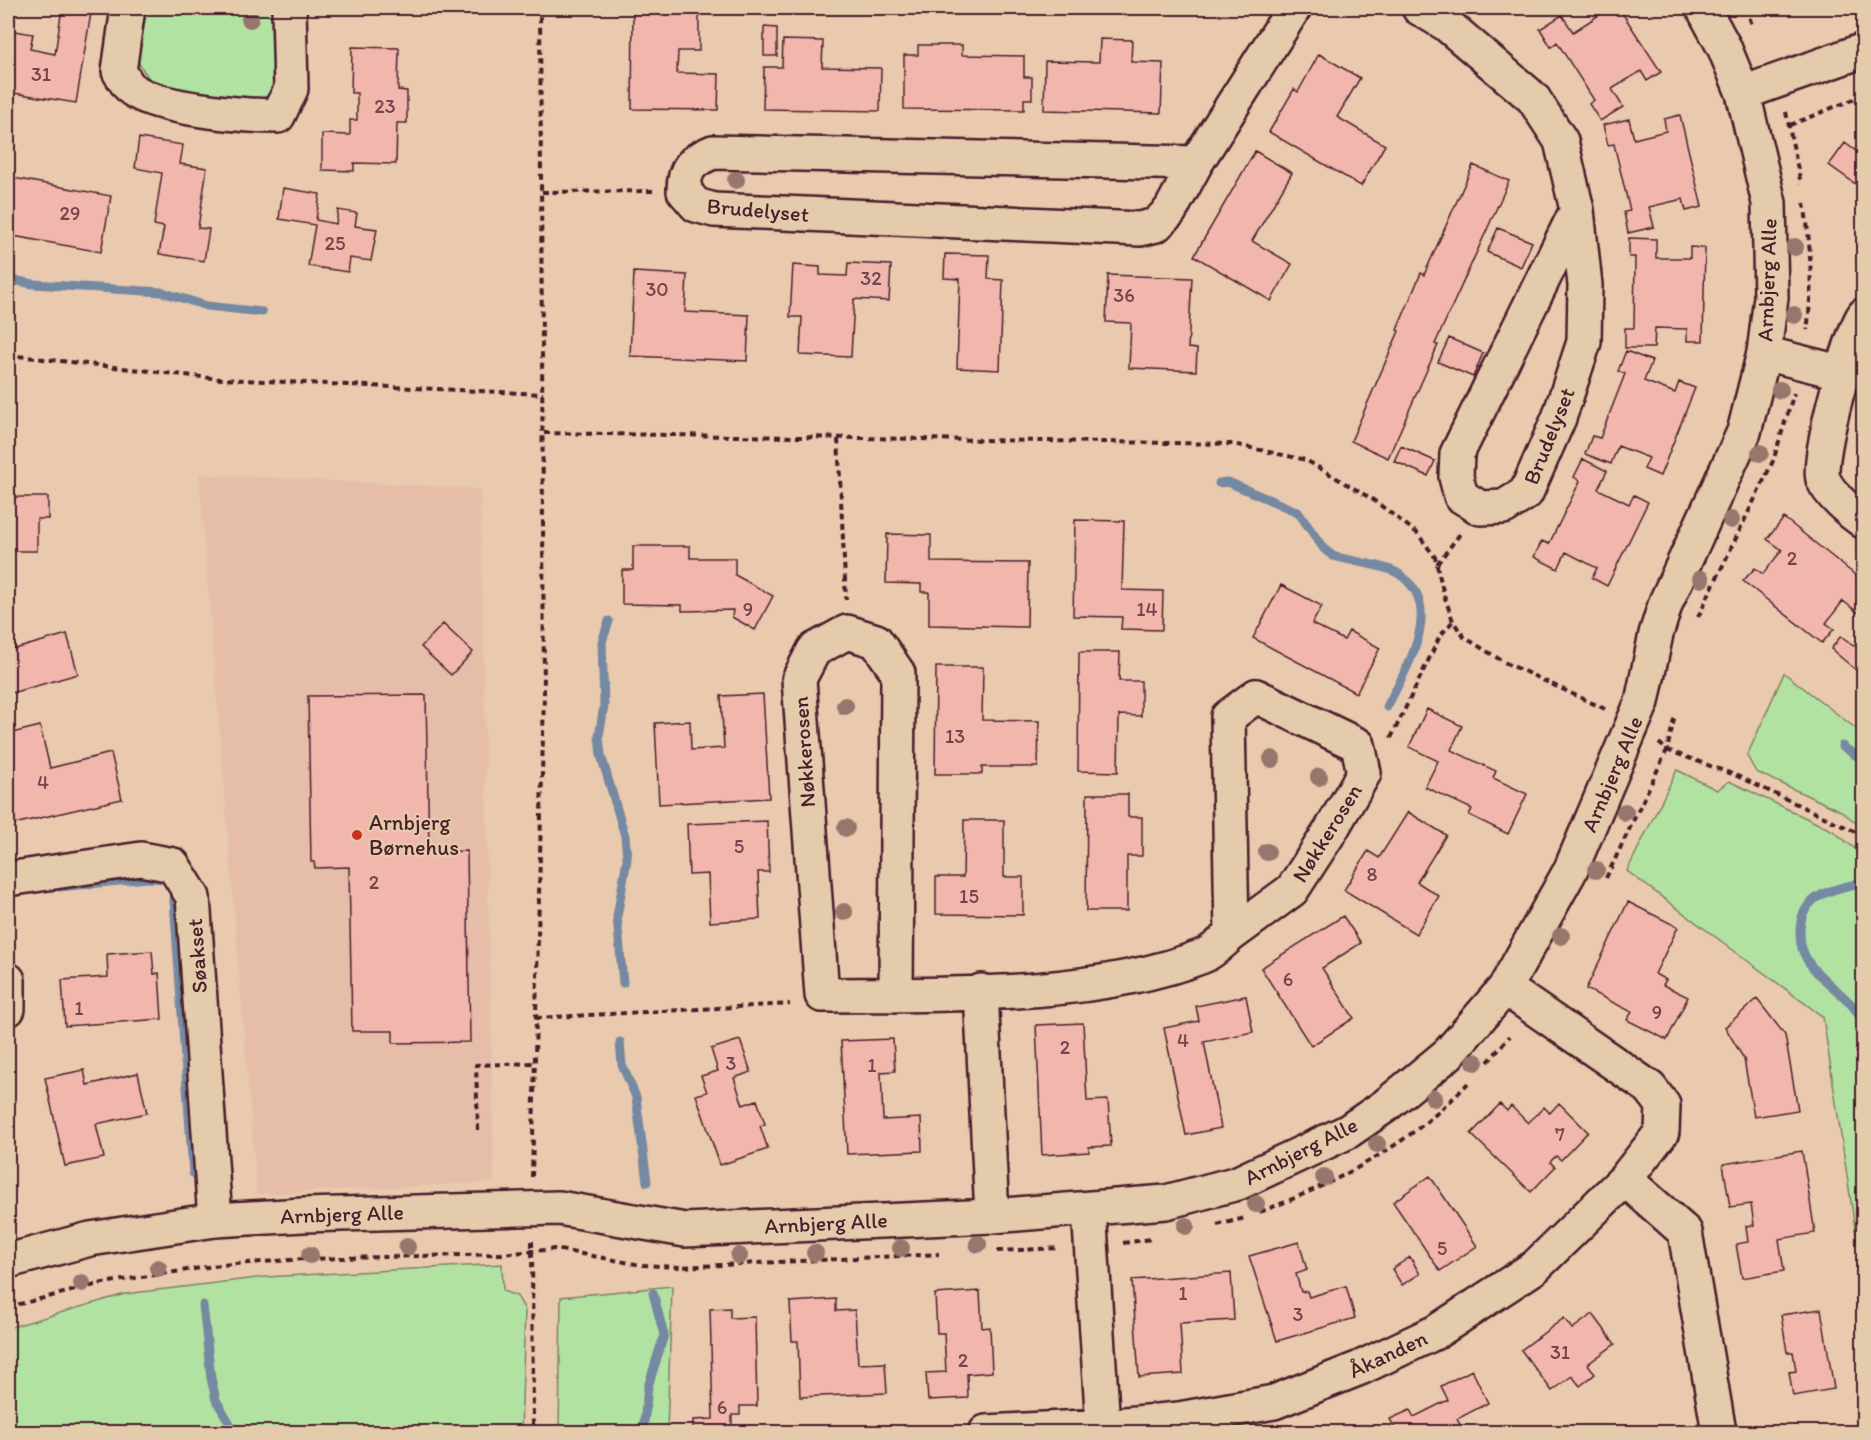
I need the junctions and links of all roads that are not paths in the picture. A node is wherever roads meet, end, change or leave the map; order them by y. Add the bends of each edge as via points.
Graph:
1 (128, 8) edge
2 (289, 8) edge
3 (1294, 8) edge
4 (1419, 8) edge
5 (1703, 8) edge
6 (1453, 16) edge
7 (1863, 50) edge
8 (1743, 93) junction
9 (1196, 163) junction
10 (1577, 210) junction
11 (1863, 315) edge
12 (1764, 353) junction
13 (1843, 373) junction
14 (1863, 522) edge
15 (8, 879) edge
16 (1232, 934) junction
17 (8, 980) edge
18 (1505, 988) junction
19 (981, 991) junction
20 (896, 994) junction
21 (8, 1010) edge
22 (1625, 1179) junction
23 (1089, 1210) junction
24 (993, 1216) junction
25 (215, 1220) junction
26 (8, 1261) edge
27 (1103, 1426) junction
28 (986, 1432) edge
29 (1719, 1432) edge

1 - 2 street via 119,71 131,89 151,99 247,116 278,116 291,89
3 - 9 street, Brudelyset
4 - 6 street, Brudelyset
5 - 8 street, Arnbjerg Alle
6 - 10 street, Brudelyset via 1533,98 1561,141
7 - 8 street
8 - 12 street, Arnbjerg Alle via 1769,203 1771,297
9 - 9 street, Brudelyset via 1170,211 1156,225 1140,230 714,210 696,205 684,191 684,178 695,159 713,152
10 - 10 street, Brudelyset via 1585,285 1584,342 1563,407 1526,493 1504,507 1480,508 1461,496 1456,477 1457,454
11 - 13 street
12 - 13 street
12 - 18 street, Arnbjerg Alle via 1744,432 1666,602 1634,722 1570,871
13 - 14 street via 1823,447 1823,478 1846,508
15 - 25 street, Søakset via 141,859 173,865 193,897
16 - 16 street, Nøkkerosen via 1228,717 1257,696 1358,745 1364,773 1292,890
16 - 19 street, Nøkkerosen via 1205,955 1132,977 1080,986
17 - 21 street
18 - 22 street, Åkanden via 1650,1088 1663,1105 1662,1132
18 - 23 street, Arnbjerg Alle via 1448,1054 1347,1132 1238,1183 1166,1202
19 - 20 street, Nøkkerosen
19 - 24 street
20 - 20 street, Nøkkerosen via 898,673 876,641 847,632 814,650 799,679 822,995
22 - 27 street, Åkanden via 1535,1267 1436,1332 1370,1364 1274,1402 1179,1419
22 - 29 street via 1685,1232
23 - 24 street, Arnbjerg Alle
23 - 27 street
24 - 25 street, Arnbjerg Alle via 685,1230 559,1208
25 - 26 street, Arnbjerg Alle via 90,1239
27 - 28 street, Åkanden

